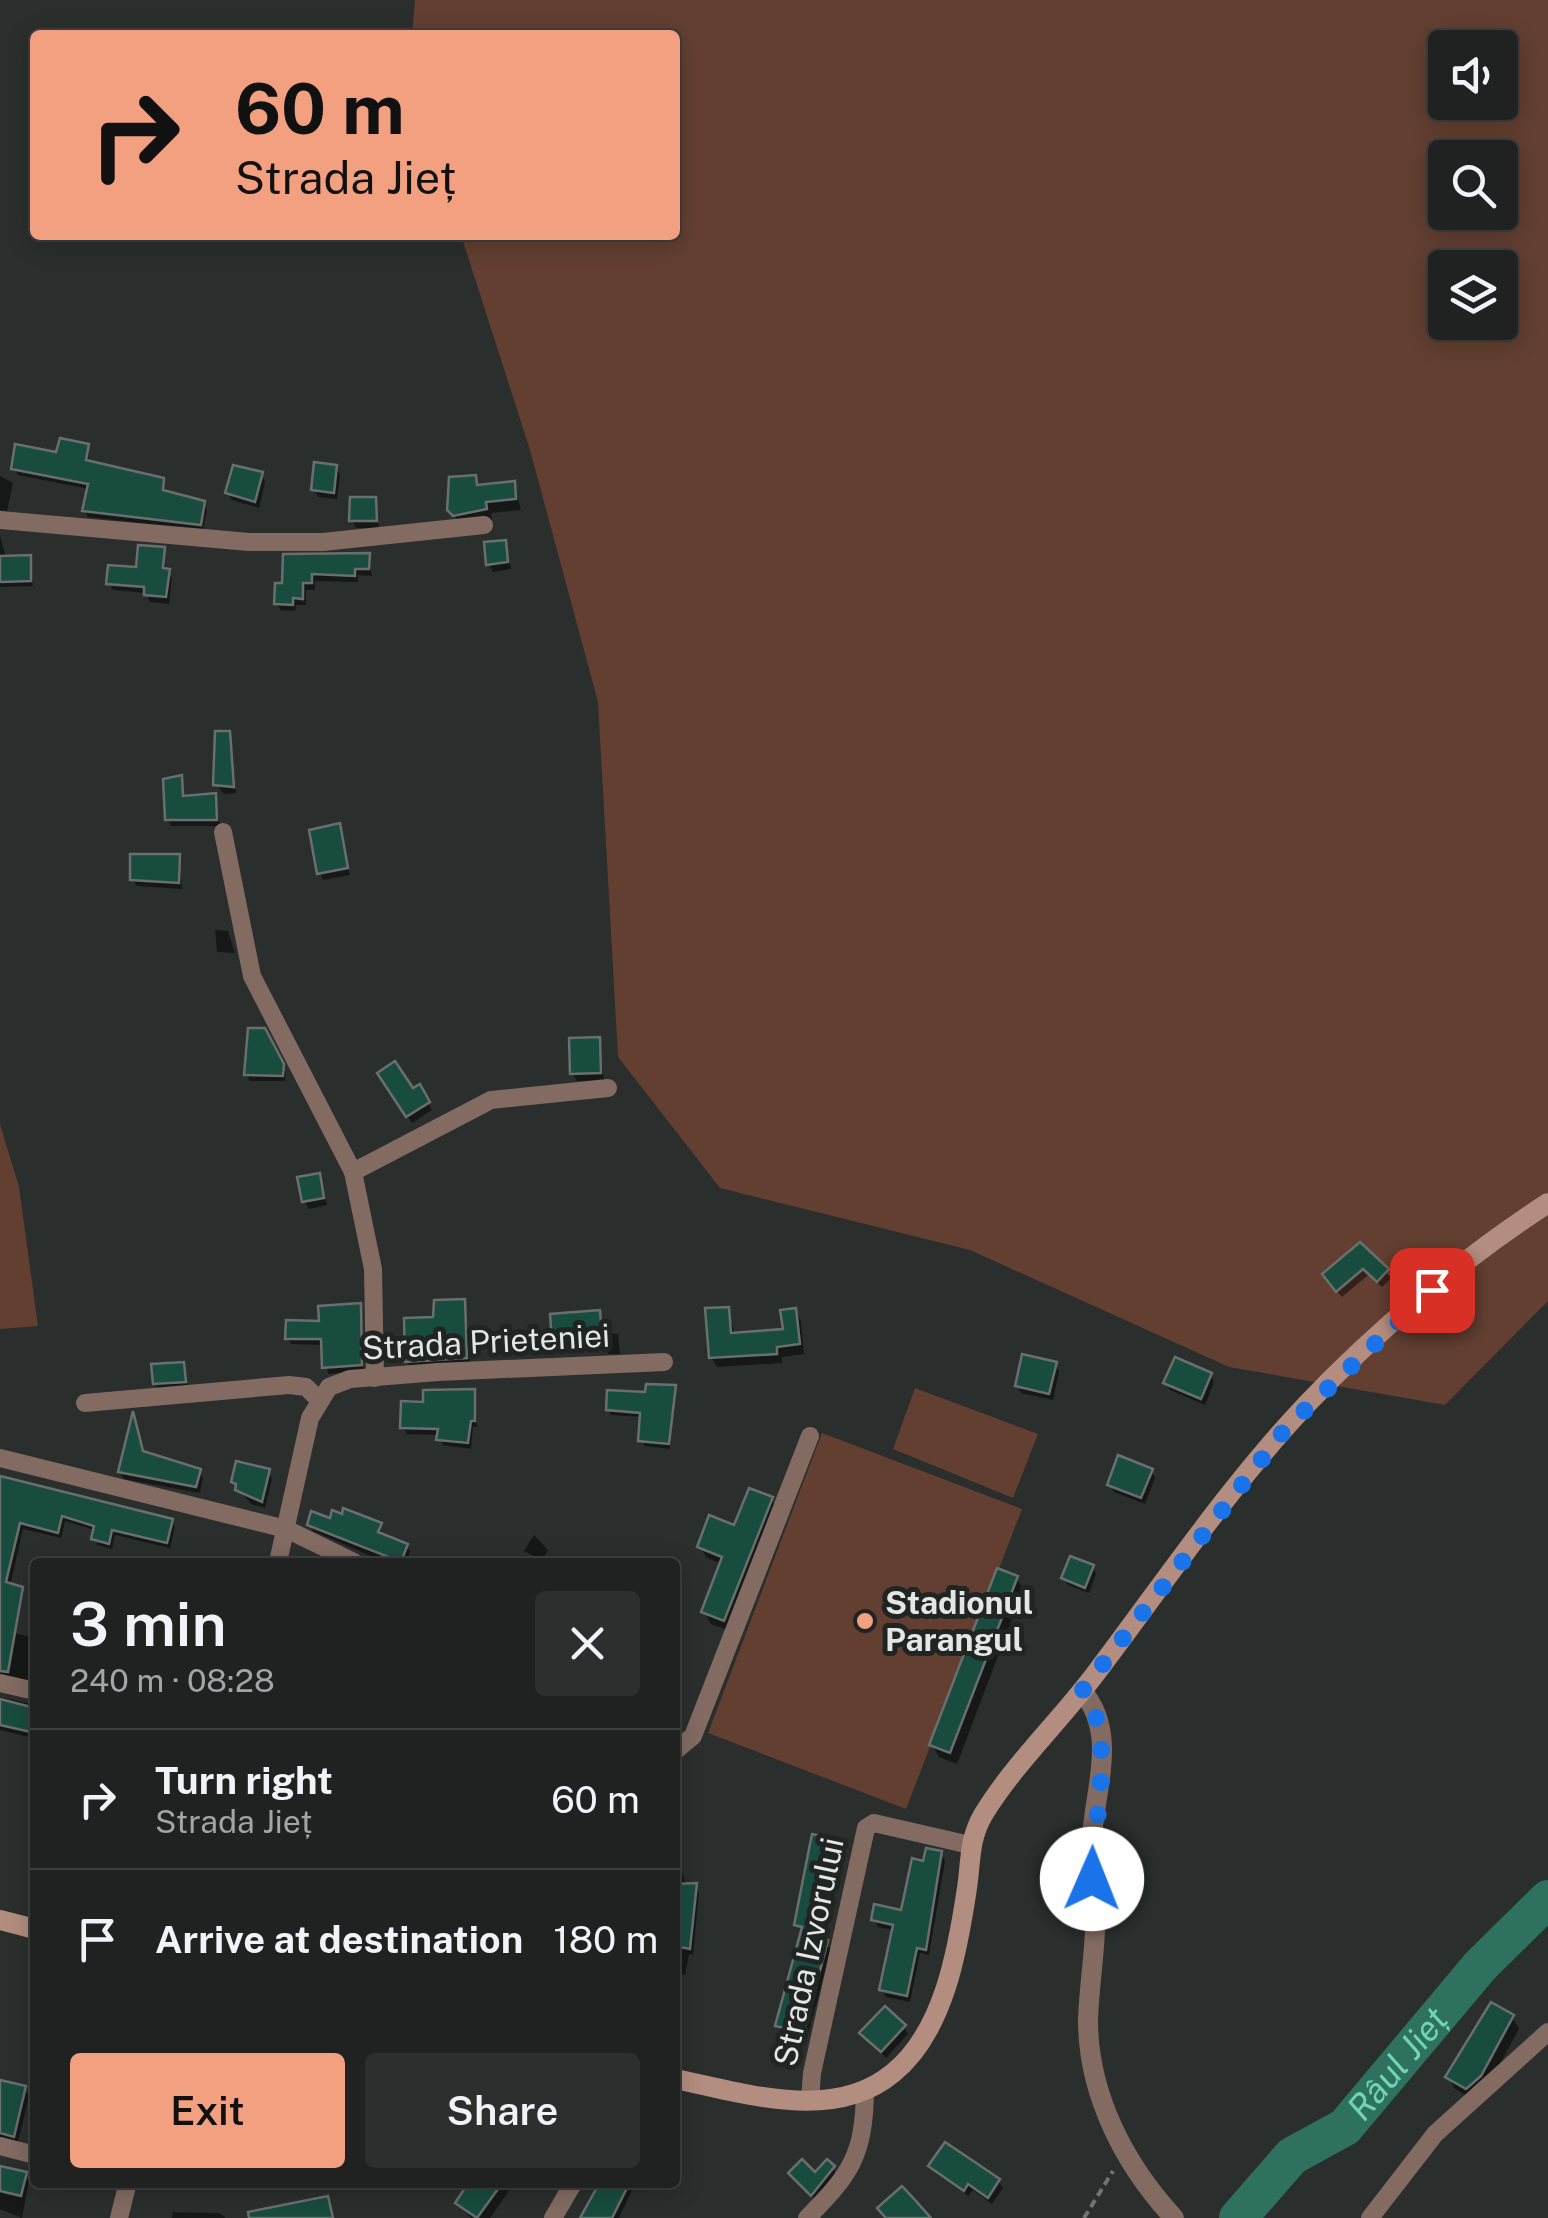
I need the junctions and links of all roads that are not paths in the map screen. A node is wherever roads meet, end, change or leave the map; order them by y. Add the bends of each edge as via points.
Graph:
1 (0, 520) edge
2 (484, 525) dead end
3 (223, 832) dead end
4 (608, 1088) dead end
5 (353, 1172) junction
6 (1548, 1203) edge
7 (664, 1362) dead end
8 (375, 1378) junction
9 (318, 1398) junction
10 (85, 1403) dead end
11 (810, 1436) dead end
12 (0, 1458) edge
13 (286, 1529) junction
14 (279, 1558) edge
15 (346, 1558) edge
16 (0, 1682) edge
17 (30, 1690) edge
18 (1082, 1691) junction
19 (680, 1747) edge
20 (970, 1844) junction
21 (0, 1920) edge
22 (30, 1928) edge
23 (1548, 2032) edge
24 (680, 2080) edge
25 (865, 2091) junction
26 (810, 2100) junction
27 (0, 2146) edge
28 (30, 2154) edge
29 (126, 2188) edge
30 (570, 2188) edge
31 (119, 2218) edge
32 (553, 2218) edge
33 (807, 2218) edge
34 (1174, 2218) edge
35 (1370, 2218) edge

1 - 2 street via 249,542 323,542
3 - 5 street via 252,976
4 - 5 street via 491,1100
5 - 8 street via 373,1269
6 - 18 main road, Strada Izvorului via 1432,1290 1306,1405
7 - 8 street, Strada Prieteniei
8 - 9 street, Strada Prieteniei via 329,1387
9 - 10 street via 306,1388 274,1385
9 - 13 street
11 - 19 street via 693,1736
12 - 13 street
13 - 14 street
13 - 15 street
16 - 17 street
18 - 20 main road, Strada Izvorului via 982,1816
18 - 34 street via 1102,1731 1088,2022 1103,2106 1124,2153
20 - 25 main road, Strada Izvorului via 968,1885 940,2004 894,2073
20 - 26 street, Strada Izvorului via 896,1826 866,1828
21 - 22 main road
23 - 35 street via 1435,2134
24 - 26 main road
25 - 26 main road, Strada Izvorului
25 - 33 street via 856,2160
27 - 28 street
29 - 31 street
30 - 32 street

